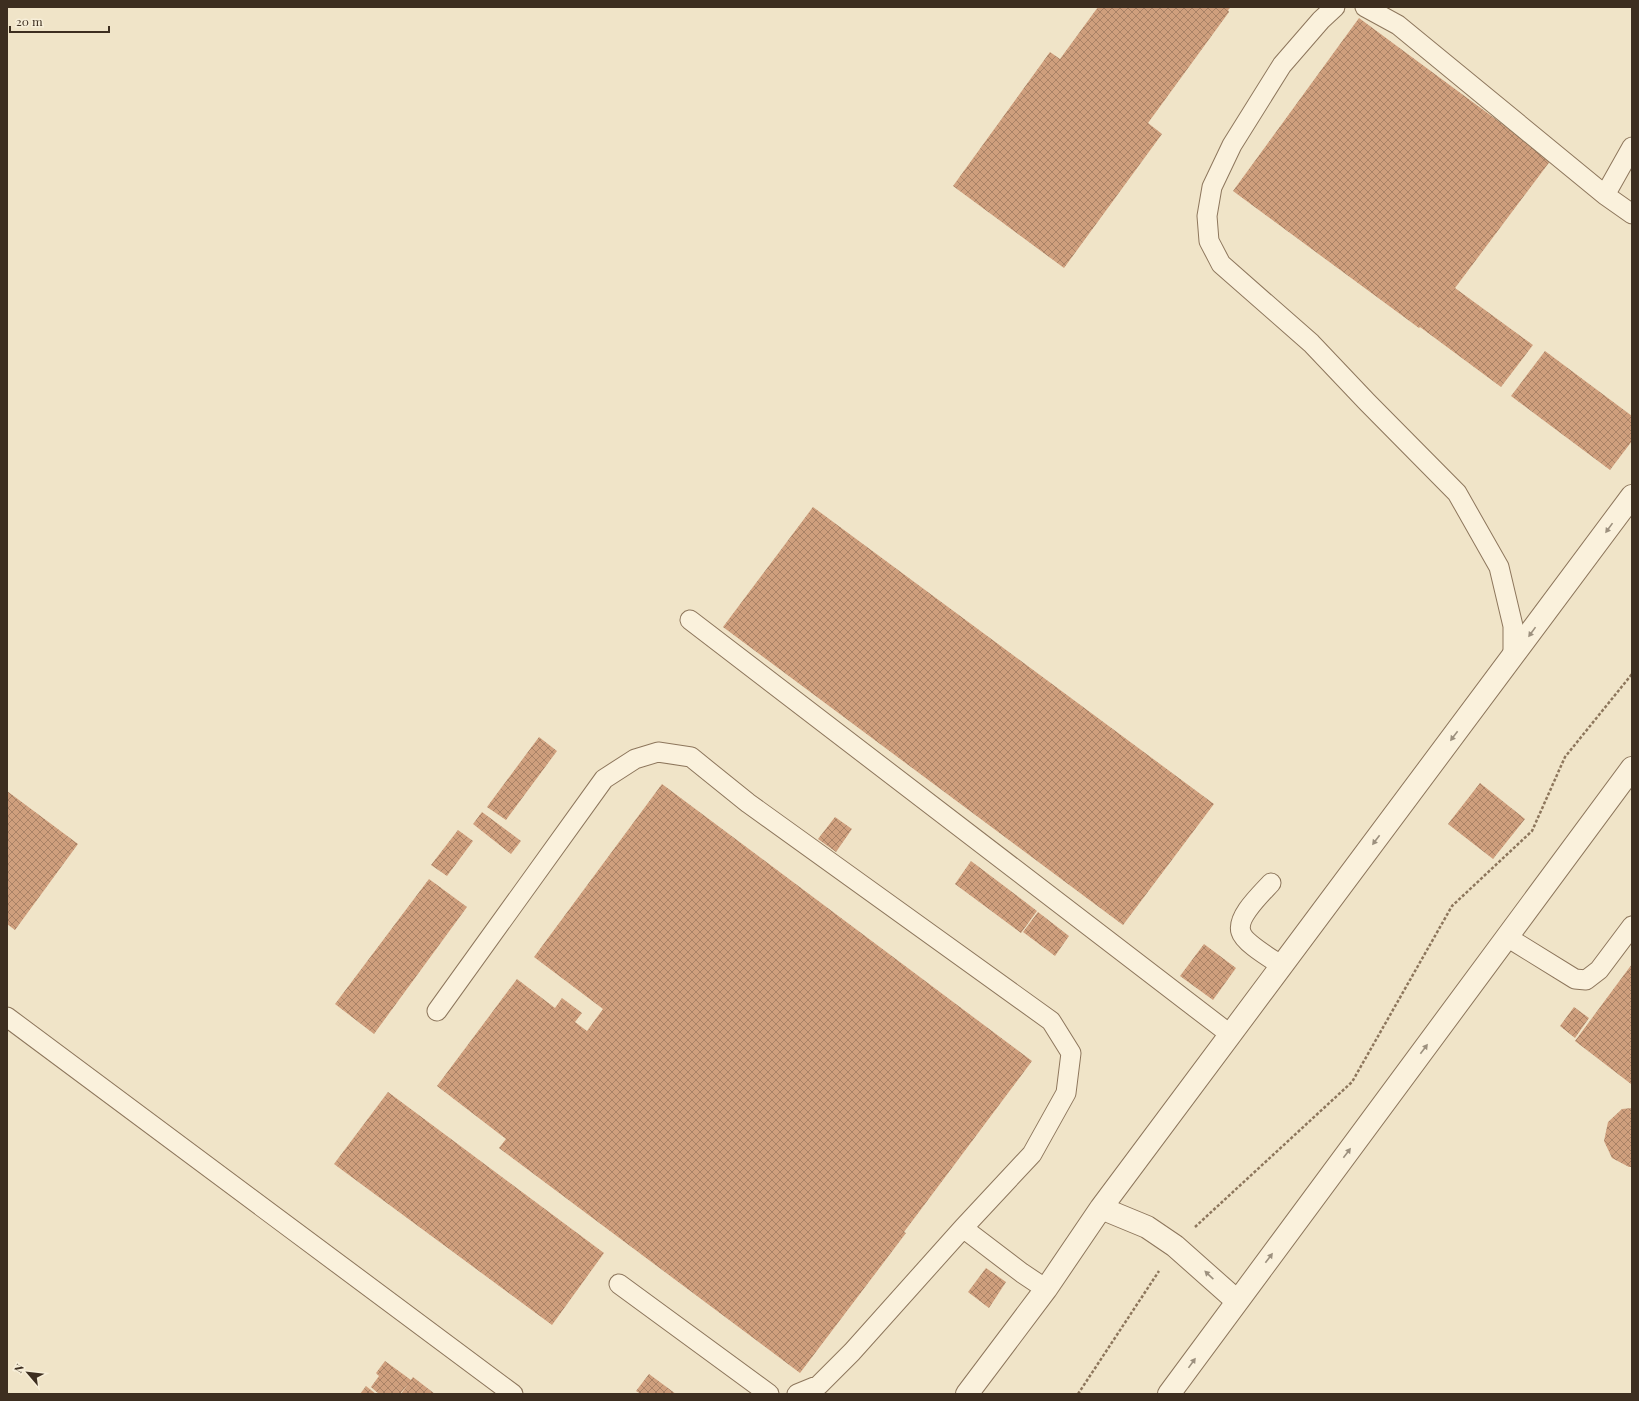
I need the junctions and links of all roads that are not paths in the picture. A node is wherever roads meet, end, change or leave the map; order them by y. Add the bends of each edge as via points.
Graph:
1 (1335, 7) edge
2 (1365, 7) edge
3 (1632, 148) edge
4 (1605, 195) junction
5 (1632, 214) edge
6 (1632, 496) edge
7 (690, 620) dead end
8 (1513, 657) junction
9 (1632, 768) edge
10 (1271, 883) dead end
11 (1632, 926) edge
12 (1507, 937) junction
13 (1282, 966) junction
14 (437, 1011) dead end
15 (7, 1017) edge
16 (1230, 1035) junction
17 (1101, 1208) junction
18 (963, 1228) junction
19 (619, 1284) dead end
20 (1046, 1289) junction
21 (1237, 1301) junction
22 (1173, 1392) edge
23 (514, 1394) edge
24 (769, 1394) edge
25 (797, 1394) edge
26 (967, 1394) edge

1 - 8 lane via 1282,65 1232,145 1212,187 1206,216 1209,241 1221,264 1312,342 1457,493 1500,567 1513,626
2 - 4 lane via 1398,25
3 - 4 lane
4 - 5 lane
6 -> 8 street
7 - 16 lane
8 -> 13 street
9 - 12 street
10 - 13 lane via 1245,913 1240,925 1241,933
11 - 12 lane via 1599,970 1586,980 1574,979
21 -> 12 street
13 - 16 street
14 - 18 lane via 604,780 635,759 658,752 691,757 748,803 1051,1021 1071,1053 1066,1093 1032,1154
15 - 23 lane
16 - 17 street
17 - 20 street
21 -> 17 street via 1175,1246 1147,1227
18 - 20 lane
18 - 25 lane via 852,1352 819,1385
19 - 24 lane
20 - 26 street
22 -> 21 street

